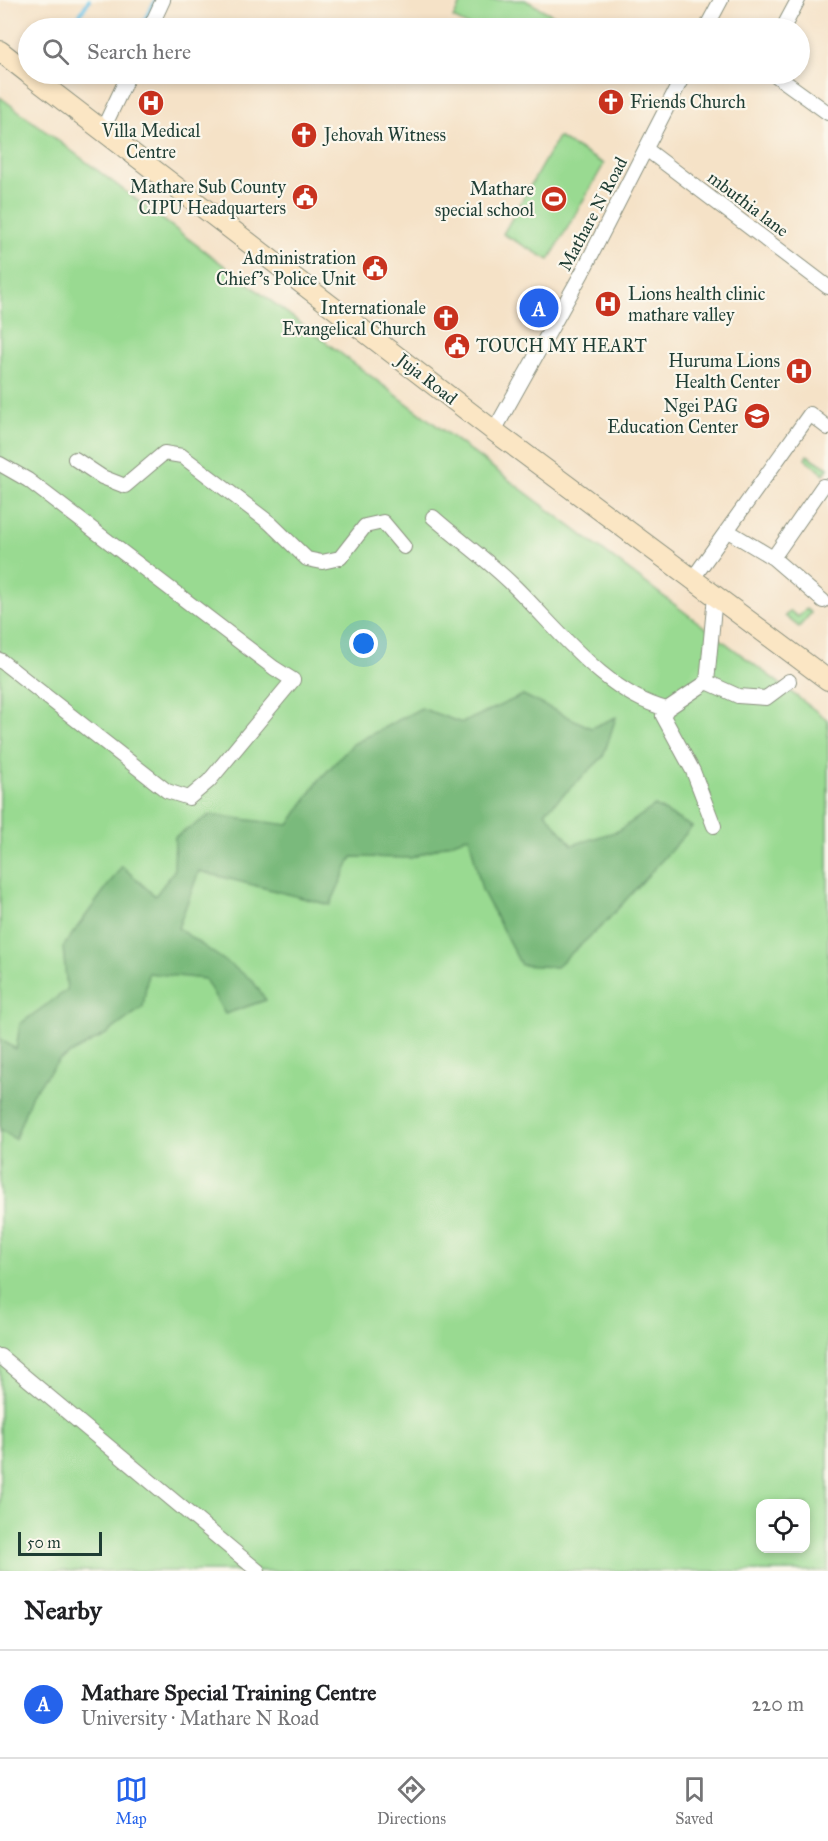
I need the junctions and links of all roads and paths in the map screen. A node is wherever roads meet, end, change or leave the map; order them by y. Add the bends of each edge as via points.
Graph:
1 (163, 0) edge
2 (721, 0) edge
3 (798, 0) edge
4 (155, 18) edge
5 (711, 18) edge
6 (788, 18) edge
7 (0, 51) edge
8 (18, 65) edge
9 (44, 84) edge
10 (124, 84) edge
11 (679, 84) edge
12 (788, 84) edge
13 (828, 113) edge
14 (103, 129) junction
15 (646, 149) junction
16 (828, 287) edge
17 (828, 428) edge
18 (494, 431) junction
19 (75, 459) dead end
20 (0, 464) edge
21 (823, 486) dead end
22 (433, 518) dead end
23 (728, 531) junction
24 (404, 547) dead end
25 (773, 558) junction
26 (691, 581) junction
27 (715, 596) junction
28 (823, 601) dead end
29 (0, 660) edge
30 (828, 680) edge
31 (789, 681) dead end
32 (707, 682) junction
33 (667, 709) junction
34 (714, 826) dead end
35 (0, 1356) edge
36 (258, 1571) edge

1 - 4 street
2 - 5 street
3 - 6 street
7 - 8 main road, Juja Road
9 - 14 main road, Juja Road
10 - 14 street
11 - 15 street, Mathare N Road
12 - 13 street
14 - 18 main road, Juja Road
15 - 16 street, mbuthia lane
15 - 18 street, Mathare N Road
17 - 23 street via 810,414
18 - 26 main road, Juja Road
19 - 24 street via 102,477 125,486 164,453 182,456 270,523 307,559 322,562 340,558 365,526 382,522
20 - 29 street via 28,480 293,680 209,781 189,798 167,791
21 - 25 street
22 - 33 street via 513,585 564,638 617,684 647,704
23 - 25 street
23 - 26 street
25 - 28 street
26 - 27 main road, Juja Road
27 - 30 main road, Juja Road
27 - 32 street
31 - 32 street via 766,698 738,696
32 - 33 street
33 - 34 street via 663,716 693,771
35 - 36 street

